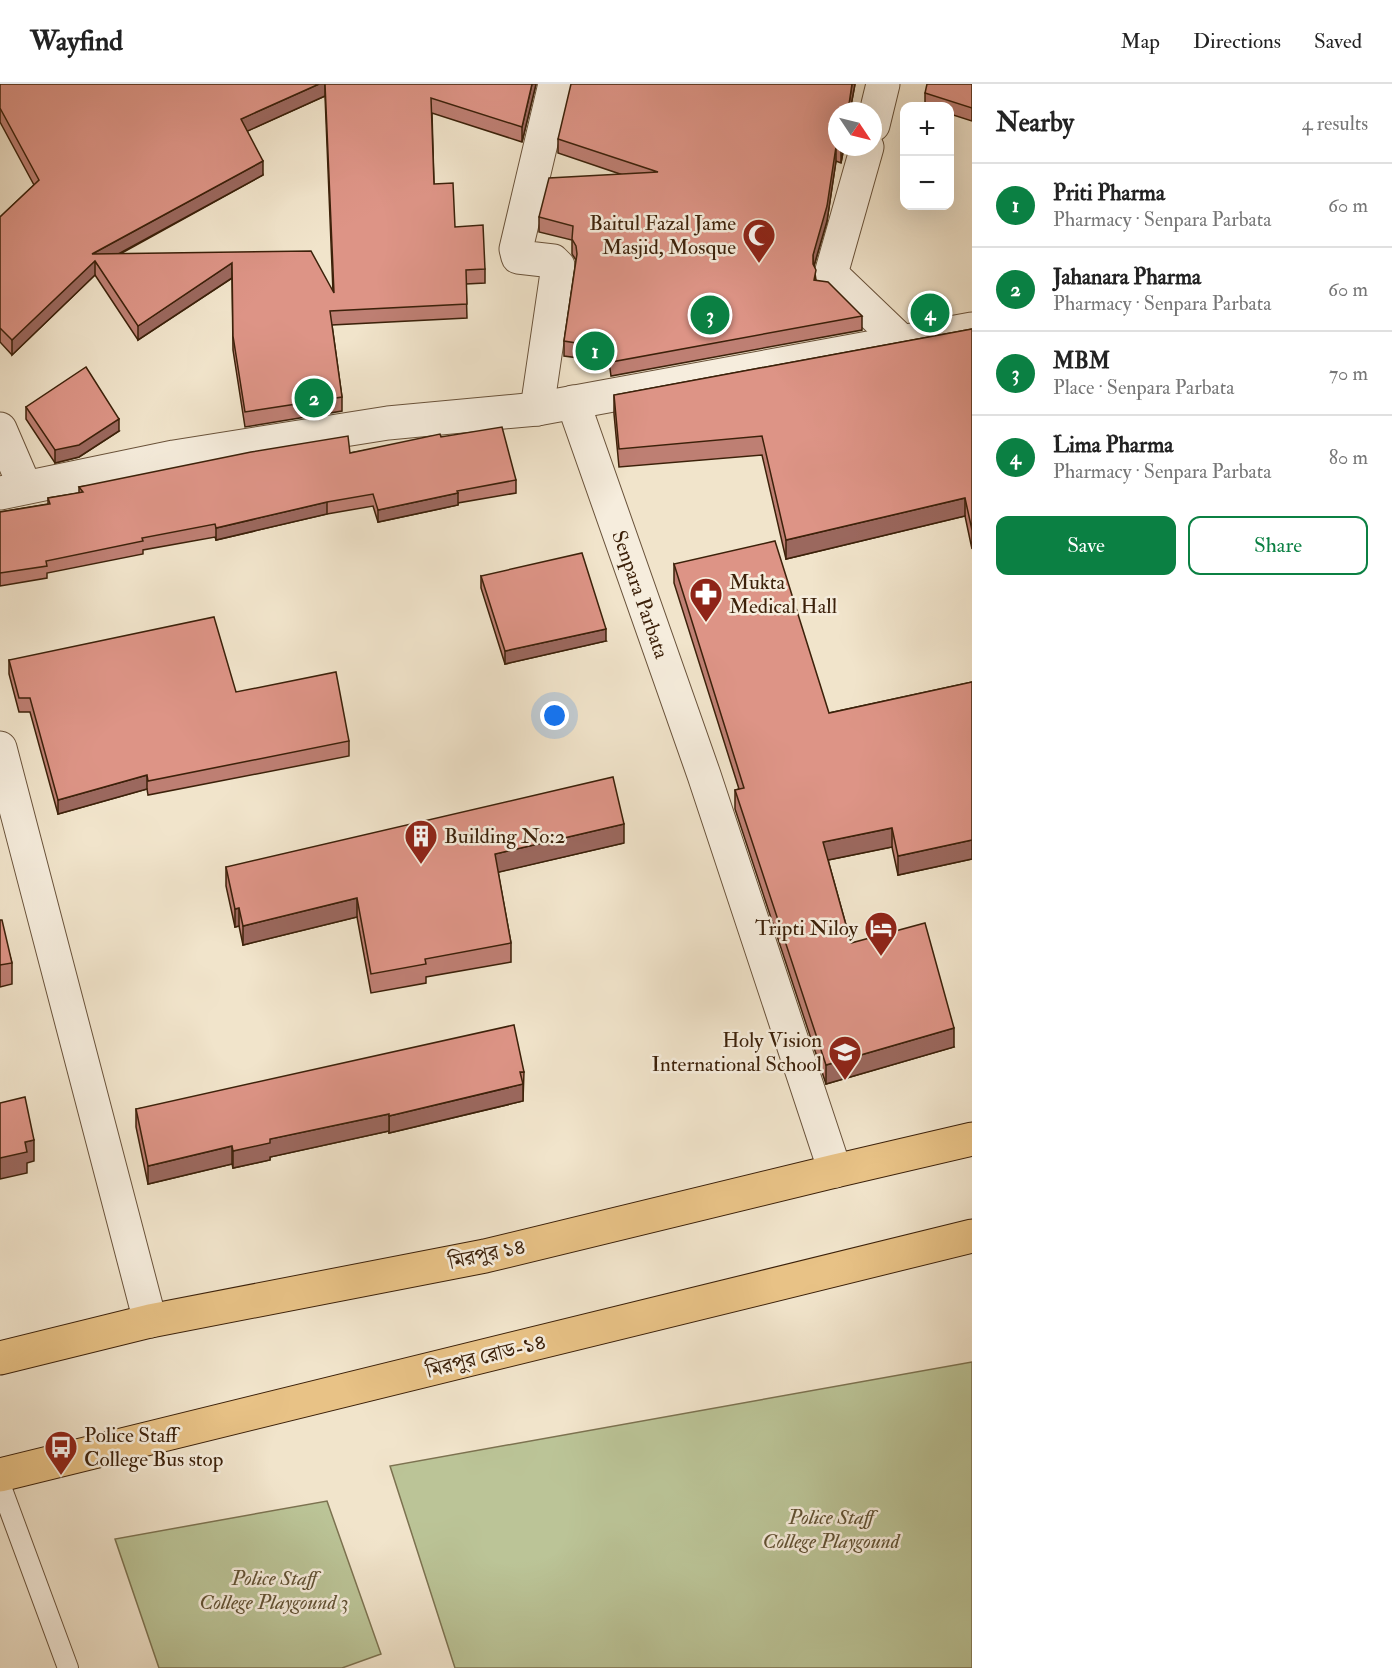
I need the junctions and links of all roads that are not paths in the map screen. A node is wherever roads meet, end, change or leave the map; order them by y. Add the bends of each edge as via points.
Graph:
1 (555, 84) edge
2 (883, 84) edge
3 (879, 102) edge
4 (864, 156) edge
5 (972, 329) edge
6 (902, 342) junction
7 (573, 402) junction
8 (537, 409) junction
9 (0, 429) edge
10 (13, 490) edge
11 (0, 748) edge
12 (972, 1139) edge
13 (835, 1171) junction
14 (972, 1236) edge
15 (150, 1321) junction
16 (0, 1358) edge
17 (0, 1475) edge
18 (0, 1484) edge
19 (68, 1668) edge

1 - 8 street via 516,249 518,256 554,261 558,266
2 - 3 street
4 - 6 street via 831,274
5 - 6 street
6 - 7 street
7 - 8 street
7 - 13 street, Senpara Parbata via 704,775
8 - 10 street via 366,427 174,457
9 - 10 street
11 - 15 street
12 - 13 main road, মিরপুর ১৪
13 - 15 main road, মিরপুর ১৪ via 485,1256
14 - 17 main road, মিরপুর রোড-১৪
15 - 16 main road, মিরপুর ১৪
18 - 19 lane

